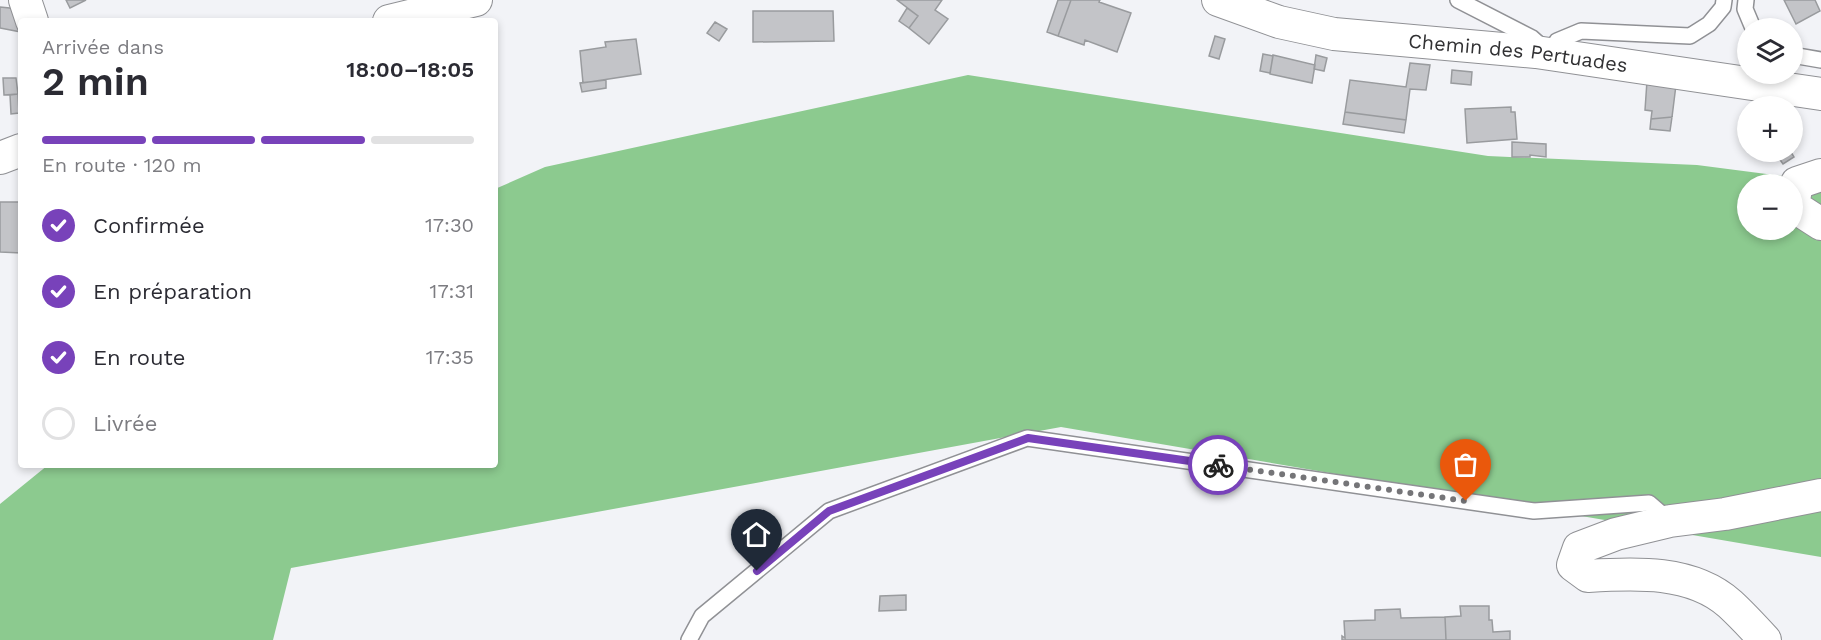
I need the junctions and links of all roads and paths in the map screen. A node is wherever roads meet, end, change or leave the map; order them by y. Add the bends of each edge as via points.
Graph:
1 (24, 0) edge
2 (476, 0) edge
3 (1218, 0) edge
4 (1458, 0) edge
5 (1724, 0) edge
6 (1746, 0) edge
7 (31, 18) edge
8 (401, 18) edge
9 (1749, 18) edge
10 (1550, 54) junction
11 (1803, 57) edge
12 (1821, 60) edge
13 (1821, 94) edge
14 (18, 151) edge
15 (0, 158) edge
16 (1821, 175) edge
17 (1821, 224) edge
18 (1821, 495) edge
19 (1670, 521) junction
20 (688, 640) edge
21 (1765, 640) edge

1 - 7 street
2 - 8 street
3 - 10 street, Chemin des Pertuades via 1279,22 1334,34
4 - 10 lane via 1532,38
5 - 10 lane via 1709,24 1690,36 1581,31 1557,40
6 - 9 lane
10 - 13 street, Chemin des Pertuades
11 - 12 lane
14 - 15 street
16 - 17 street via 1797,183 1793,206
18 - 19 street
19 - 20 lane via 1649,503 1534,511 1028,438 829,511 702,616
19 - 21 street via 1579,548 1573,565 1588,576 1631,573 1692,581 1728,602

